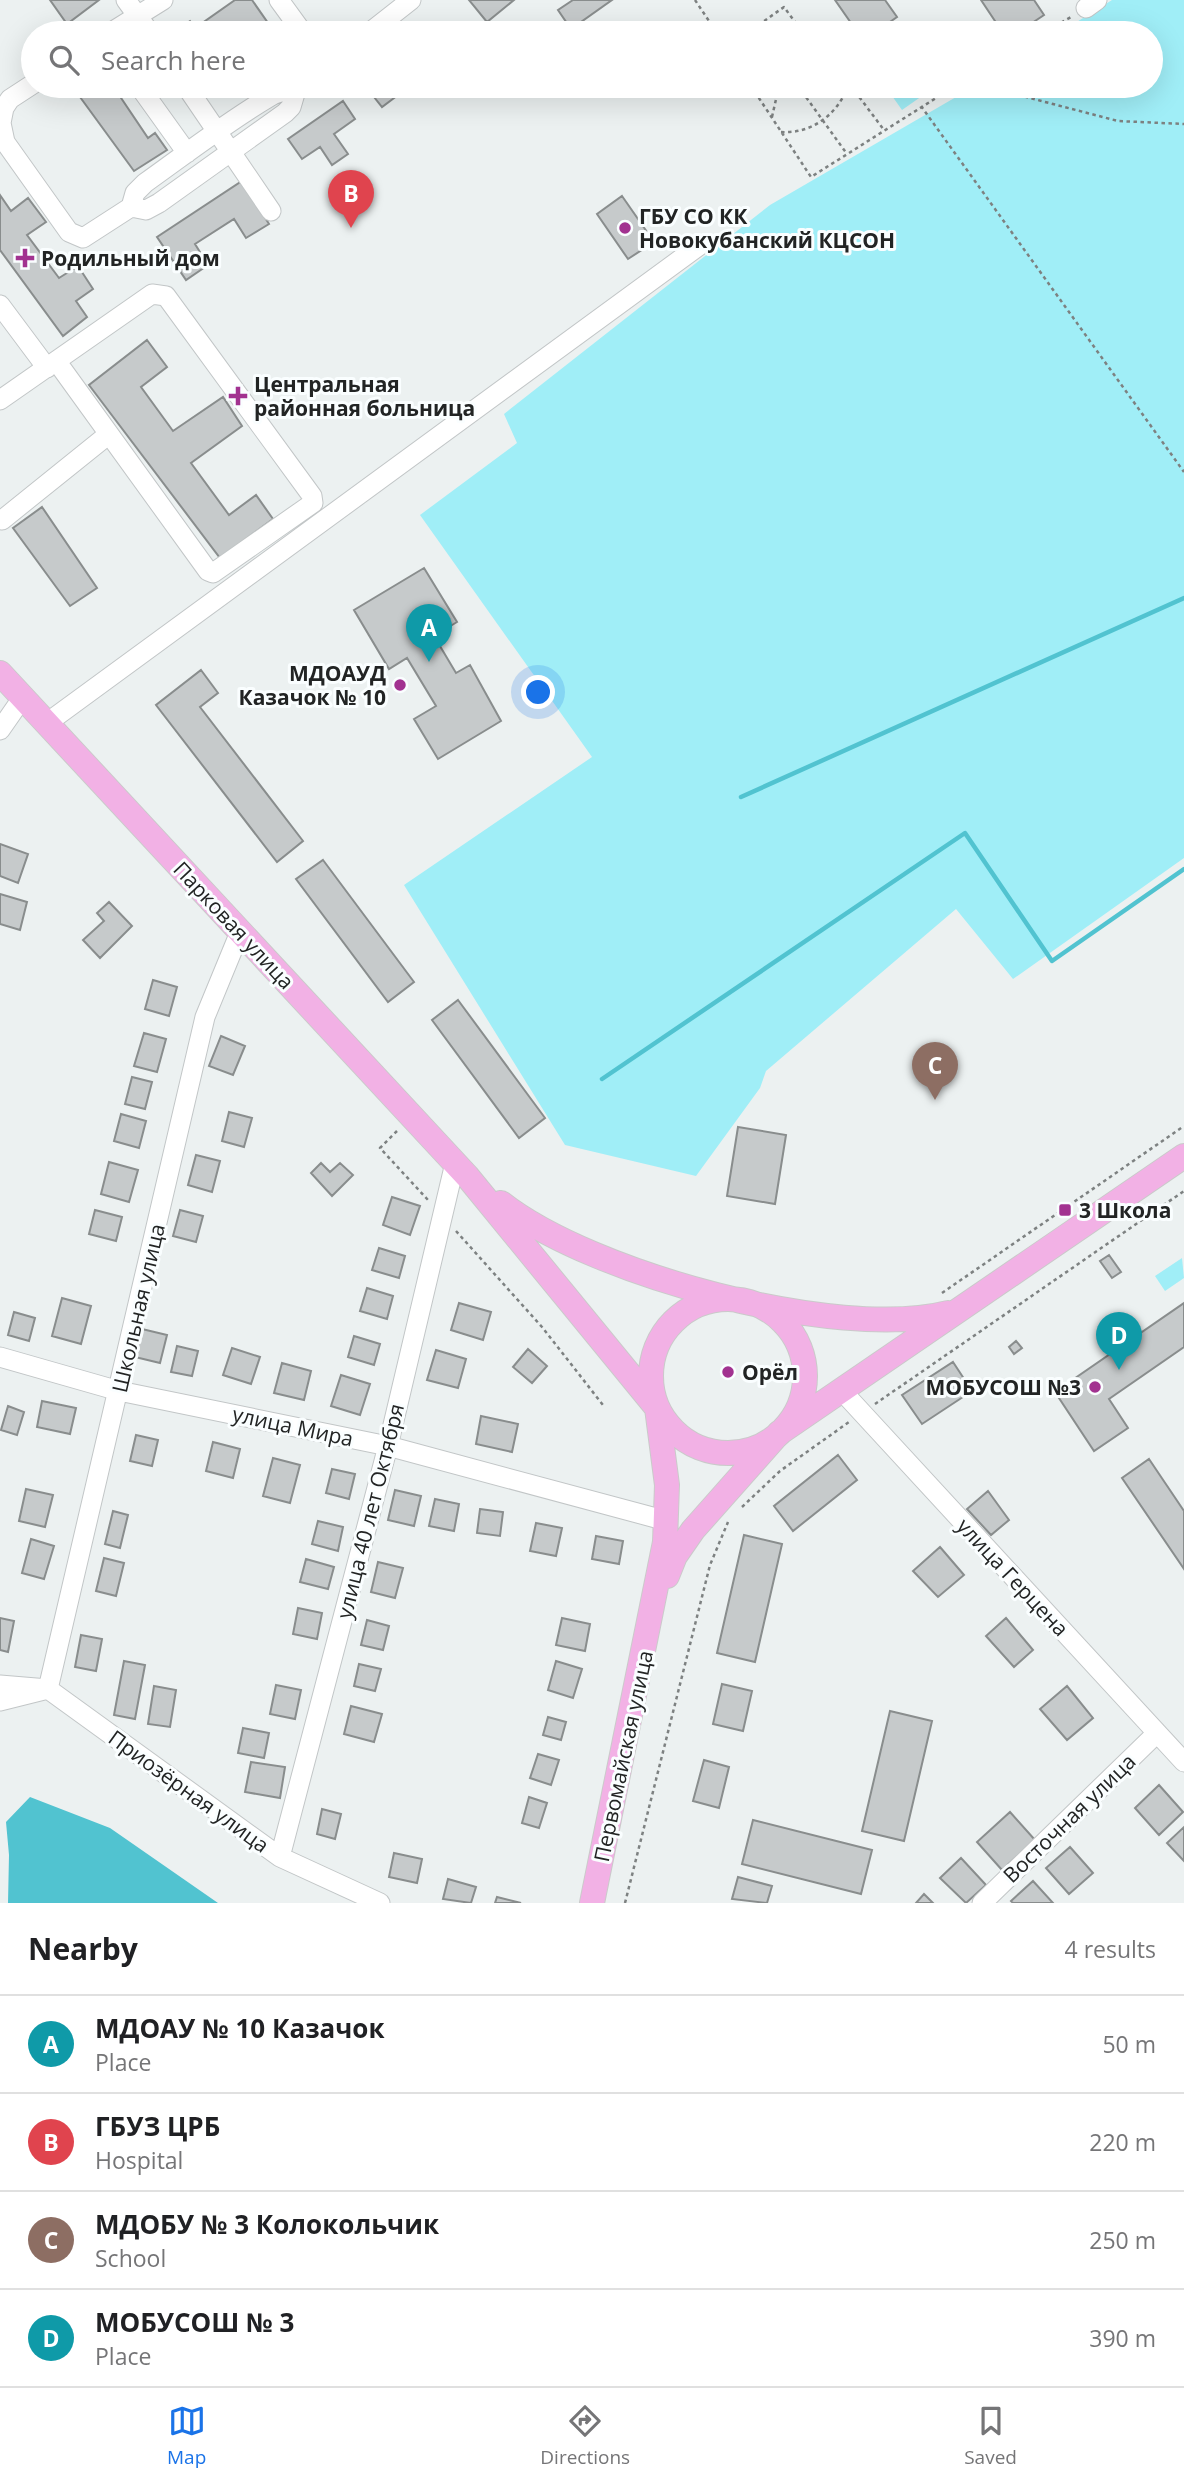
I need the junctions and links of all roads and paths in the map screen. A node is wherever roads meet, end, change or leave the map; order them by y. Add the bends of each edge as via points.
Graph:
1 (163, 0) edge
2 (279, 0) edge
3 (411, 0) edge
4 (695, 0) edge
5 (1092, 4) edge
6 (132, 7) edge
7 (120, 21) edge
8 (294, 21) edge
9 (384, 21) edge
10 (708, 21) edge
11 (765, 21) edge
12 (795, 21) edge
13 (1063, 21) edge
14 (21, 92) edge
15 (148, 98) edge
16 (194, 98) edge
17 (268, 98) edge
18 (295, 98) edge
19 (759, 98) edge
20 (776, 98) edge
21 (806, 98) edge
22 (843, 98) edge
23 (859, 98) edge
24 (935, 98) edge
25 (1030, 98) edge
26 (921, 106) junction
27 (772, 118) junction
28 (823, 120) junction
29 (1184, 124) edge
30 (884, 130) junction
31 (217, 131) junction
32 (781, 132) junction
33 (2, 144) edge
34 (232, 151) junction
35 (187, 153) junction
36 (847, 153) junction
37 (131, 206) junction
38 (271, 211) dead end
39 (700, 245) dead end
40 (0, 305) edge
41 (52, 365) junction
42 (0, 400) edge
43 (109, 434) junction
44 (1184, 472) edge
45 (2, 520) dead end
46 (0, 673) edge
47 (23, 697) junction
48 (47, 723) junction
49 (0, 730) edge
50 (240, 932) junction
51 (413, 1117) junction
52 (1184, 1126) edge
53 (1184, 1156) edge
54 (461, 1169) junction
55 (1184, 1191) edge
56 (442, 1216) junction
57 (936, 1297) dead end
58 (747, 1301) junction
59 (959, 1310) junction
60 (0, 1357) edge
61 (119, 1391) junction
62 (842, 1391) junction
63 (603, 1405) dead end
64 (657, 1408) junction
65 (862, 1413) junction
66 (779, 1433) junction
67 (388, 1446) junction
68 (740, 1509) dead end
69 (729, 1519) dead end
70 (667, 1521) junction
71 (653, 1608) junction
72 (0, 1685) edge
73 (48, 1689) junction
74 (0, 1701) edge
75 (1157, 1734) junction
76 (1184, 1762) edge
77 (280, 1857) junction
78 (380, 1903) edge
79 (592, 1903) edge
80 (625, 1903) edge
81 (982, 1903) edge

1 - 6 street
2 - 8 street
3 - 9 street
4 - 10 path
5 - 13 path
6 - 7 street
11 - 12 path via 785,7
14 - 33 street via 4,108
15 - 35 street
16 - 31 street
17 - 31 street
18 - 34 street via 285,113
19 - 27 path
20 - 27 path
21 - 28 path
22 - 28 path
23 - 30 path
24 - 26 path
25 - 29 path via 1118,121
26 - 30 path
26 - 44 path
27 - 32 path
28 - 32 path via 803,130
28 - 36 path
30 - 36 path
31 - 34 street
31 - 35 street
32 - 36 path via 811,177
33 - 37 street via 75,237 83,237
34 - 37 street via 159,203 146,210
34 - 38 street
35 - 37 street via 135,193
39 - 48 street
40 - 41 street
41 - 42 street
41 - 43 street
41 - 43 street via 152,294 166,296 313,503 213,573 204,567
43 - 45 street
46 - 47 main road, Парковая улица
47 - 48 main road, Парковая улица
47 - 49 street
48 - 50 main road, Парковая улица
50 - 51 main road, Парковая улица
50 - 61 street, Школьная улица via 205,1017
51 - 54 main road, Парковая улица
51 - 56 path via 380,1147
52 - 57 path
53 - 59 main road, Первомайская улица
54 - 56 street, улица 40 лет Октября
54 - 58 main road, Парковая улица via 514,1213 573,1246 643,1273
54 - 64 main road, Парковая улица
55 - 65 path
56 - 63 path via 542,1327
56 - 67 street, улица 40 лет Октября
58 - 59 main road, Первомайская улица via 809,1315 892,1320
58 - 64 main road via 708,1301 688,1309 670,1324 651,1364
58 - 66 main road via 780,1319 802,1355 802,1397
59 - 62 main road, Первомайская улица
60 - 61 street, улица Мира
61 - 67 street, улица Мира
61 - 73 street, Школьная улица
62 - 65 street, улица Герцена
62 - 66 main road, Первомайская улица
64 - 66 main road via 684,1439 712,1451 743,1451
64 - 70 main road, Первомайская улица
65 - 68 path via 780,1471
65 - 75 street, улица Герцена
66 - 71 main road, Первомайская улица via 693,1530 675,1556
67 - 70 street, улица Мира
67 - 77 street, улица 40 лет Октября
69 - 80 path via 710,1565
70 - 71 main road, Первомайская улица
71 - 79 main road, Первомайская улица
72 - 73 street
73 - 74 street
73 - 77 street, Приозёрная улица
75 - 76 street, улица Герцена
75 - 81 street, Восточная улица
77 - 78 street, Приозёрная улица

